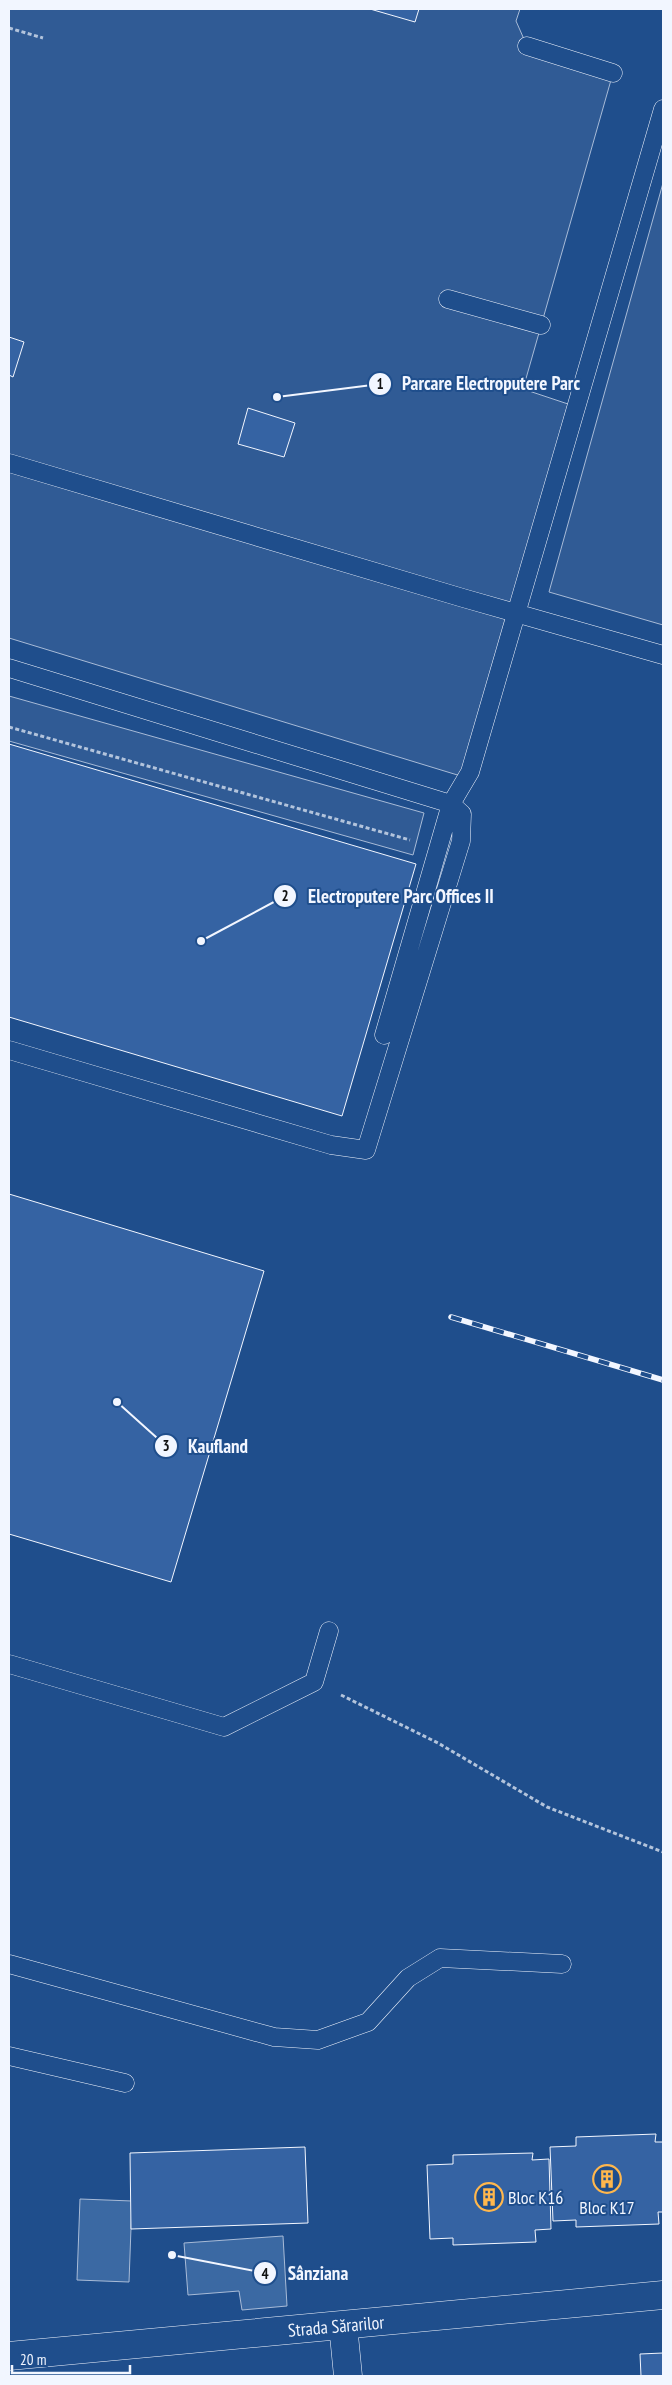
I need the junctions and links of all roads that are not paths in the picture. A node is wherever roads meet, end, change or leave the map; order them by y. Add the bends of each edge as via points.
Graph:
1 (527, 46) dead end
2 (613, 73) dead end
3 (663, 109) edge
4 (448, 299) dead end
5 (541, 326) dead end
6 (9, 463) edge
7 (515, 612) junction
8 (663, 655) edge
9 (9, 668) edge
10 (451, 804) junction
11 (384, 1035) dead end
12 (9, 1050) edge
13 (329, 1631) dead end
14 (9, 1664) edge
15 (9, 1964) edge
16 (562, 1964) dead end
17 (9, 2056) edge
18 (125, 2083) dead end
19 (663, 2295) edge
20 (343, 2325) junction
21 (9, 2356) edge
22 (348, 2376) edge

1 - 2 lane
3 - 7 lane
4 - 5 lane
6 - 7 lane
7 - 8 lane
7 - 10 lane via 470,772
9 - 10 lane
10 - 11 lane
10 - 12 lane via 462,814 461,841 366,1150 331,1146
13 - 14 lane via 314,1682 224,1728
15 - 16 lane via 274,2037 318,2040 368,2022 408,1978 440,1958
17 - 18 lane
19 - 20 street, Strada Sărarilor
20 - 21 street, Strada Sărarilor
20 - 22 street

